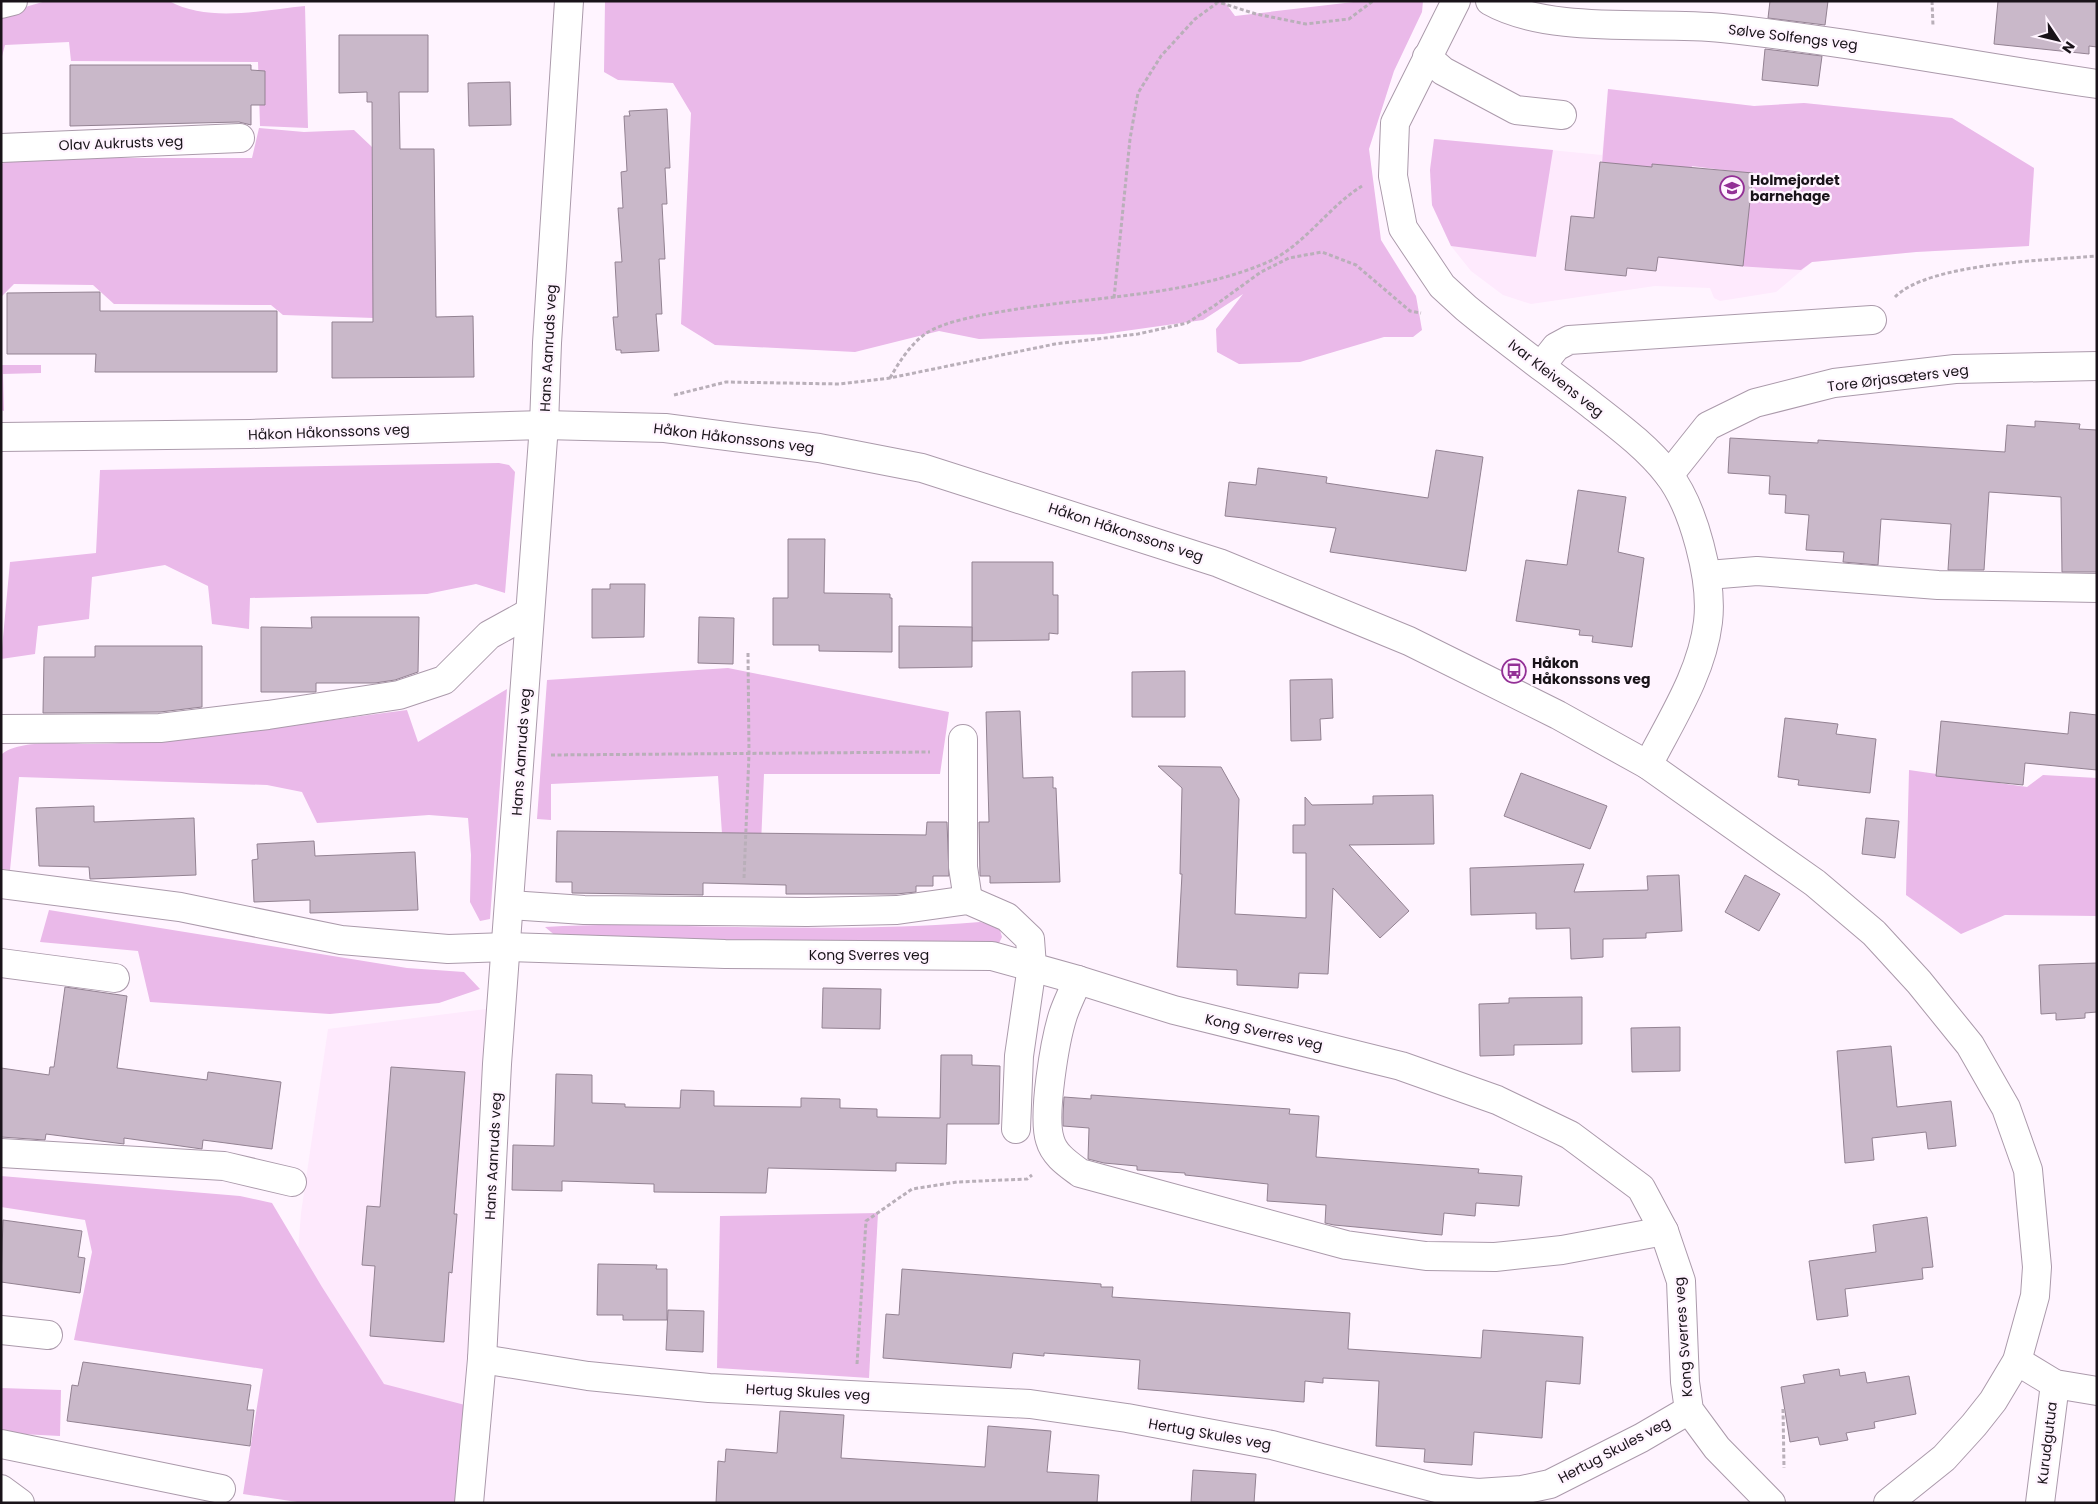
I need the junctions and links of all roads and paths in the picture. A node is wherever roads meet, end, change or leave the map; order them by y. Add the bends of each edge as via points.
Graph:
1 (13, 1) edge
2 (569, 1) edge
3 (1373, 1) edge
4 (1456, 1) edge
5 (1490, 1) edge
6 (1216, 2) edge
7 (1, 4) edge
8 (1426, 56) junction
9 (2097, 84) edge
10 (1562, 115) dead end
11 (240, 138) dead end
12 (1, 148) edge
13 (1393, 176) junction
14 (2097, 256) edge
15 (1114, 298) junction
16 (1425, 314) dead end
17 (1872, 320) joint
18 (1541, 366) junction
19 (2097, 366) edge
20 (890, 378) junction
21 (670, 396) dead end
22 (544, 425) junction
23 (1, 437) edge
24 (1669, 475) junction
25 (1708, 575) junction
26 (2097, 588) edge
27 (529, 613) junction
28 (748, 653) dead end
29 (1, 729) edge
30 (963, 746) joint
31 (749, 754) junction
32 (521, 755) junction
33 (1648, 765) junction
34 (1, 884) edge
35 (968, 900) junction
36 (510, 905) junction
37 (743, 911) junction
38 (507, 947) junction
39 (1, 963) edge
40 (1032, 966) junction
41 (115, 978) dead end
42 (1078, 980) junction
43 (1016, 1129) dead end
44 (1, 1153) edge
45 (1062, 1160) junction
46 (292, 1182) dead end
47 (1664, 1231) junction
48 (1, 1330) edge
49 (48, 1335) dead end
50 (482, 1359) junction
51 (2018, 1362) junction
52 (2055, 1384) junction
53 (2097, 1391) edge
54 (856, 1394) junction
55 (1783, 1409) dead end
56 (1688, 1410) junction
57 (1, 1444) edge
58 (1784, 1471) dead end
59 (1, 1489) edge
60 (221, 1489) dead end
61 (20, 1503) edge
62 (469, 1503) edge
63 (1771, 1503) edge
64 (1888, 1503) edge
65 (2040, 1503) edge

1 - 7 street
2 - 22 street, Hans Aanruds veg
3 - 6 path via 1349,19 1306,24
4 - 8 street, Ivar Kleivens veg
5 - 9 street, Sølve Solfengs veg via 1531,16 1588,24 1720,28 1798,37
6 - 15 path via 1195,19 1161,56 1138,93 1130,139
8 - 10 street via 1443,71 1516,110
8 - 13 street, Ivar Kleivens veg via 1395,123
11 - 12 street, Olav Aukrusts veg
13 - 15 path via 1362,187 1334,206 1301,240 1270,261 1237,273
13 - 18 street, Ivar Kleivens veg via 1403,228 1442,286
14 - 17 path via 1996,264 1931,279 1902,290
15 - 20 path via 1036,306 966,318 926,334 899,361
16 - 20 path via 1410,311 1356,265 1322,252 1289,258 1260,272 1186,323 1138,334 1056,344
17 - 18 street via 1569,340 1556,347
18 - 24 street, Ivar Kleivens veg via 1635,438
19 - 24 street, Tore Ørjasæters veg via 1955,369 1834,383 1764,401 1708,426
20 - 21 path via 840,384 726,382
22 - 23 street, Håkon Håkonssons veg via 250,434
22 - 27 street, Hans Aanruds veg
22 - 33 street, Håkon Håkonssons veg via 665,428 819,448 952,476 1219,563 1409,641 1558,714
24 - 25 street, Ivar Kleivens veg via 1691,519
25 - 26 street via 1757,571 1938,585
25 - 33 street, Ivar Kleivens veg via 1708,622 1700,659
27 - 29 street via 489,635 444,680 399,694 160,728
27 - 32 street, Hans Aanruds veg
28 - 31 path
30 - 31 path
30 - 35 street via 963,867
31 - 32 path
31 - 37 path
32 - 36 street, Hans Aanruds veg
33 - 51 street, Håkon Håkonssons veg via 1815,884 1874,933 1970,1045 2006,1108 2028,1170 2037,1267 2035,1296
34 - 38 street, Kong Sverres veg via 180,907 341,940 448,950
35 - 37 street via 897,910
35 - 40 street via 1007,917 1030,939
36 - 37 street via 584,910
36 - 38 street, Hans Aanruds veg
38 - 40 street, Kong Sverres veg via 725,954 992,956
38 - 50 street, Hans Aanruds veg via 497,1064
39 - 41 street
40 - 42 street, Kong Sverres veg
40 - 43 street via 1019,1056
42 - 45 street via 1063,1016 1046,1118 1050,1141
42 - 47 street, Kong Sverres veg via 1174,1010 1401,1066 1497,1100 1570,1135 1641,1188
44 - 46 street via 224,1166
45 - 47 street via 1080,1173 1337,1242 1426,1256 1495,1256 1562,1250
45 - 54 path via 1026,1178 957,1182 912,1189 866,1221
47 - 56 street, Kong Sverres veg via 1682,1281
48 - 49 street
50 - 54 street, Hertug Skules veg via 588,1376 709,1388
50 - 62 street, Hans Aanruds veg
51 - 52 street
51 - 64 street, Håkon Håkonssons veg via 1974,1426 1944,1458
52 - 53 street
52 - 65 street, Kurudgutua
54 - 56 street, Hertug Skules veg via 1030,1404 1127,1418 1272,1445 1440,1489 1478,1493 1550,1484
55 - 58 path
56 - 63 street, Kong Sverres veg via 1717,1448
57 - 60 street
59 - 61 street

